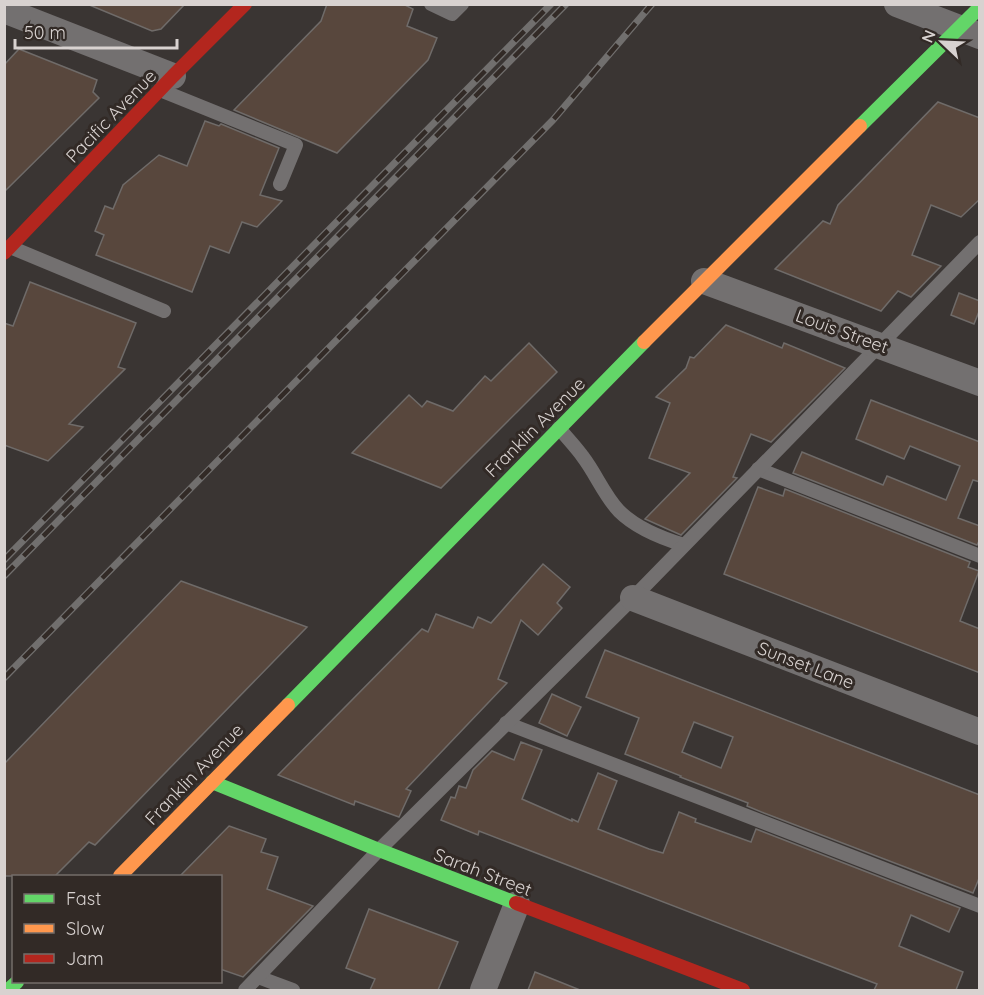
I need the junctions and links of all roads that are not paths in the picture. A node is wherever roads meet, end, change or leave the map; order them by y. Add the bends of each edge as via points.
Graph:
1 (244, 4) edge
2 (431, 4) edge
3 (462, 4) edge
4 (897, 4) edge
5 (980, 7) edge
6 (9, 11) edge
7 (969, 32) edge
8 (166, 83) junction
9 (280, 184) dead end
10 (980, 242) edge
11 (8, 250) edge
12 (704, 281) junction
13 (164, 311) dead end
14 (879, 345) junction
15 (980, 383) edge
16 (560, 428) junction
17 (758, 469) junction
18 (684, 545) junction
19 (980, 556) edge
20 (633, 598) junction
21 (506, 723) junction
22 (980, 732) edge
23 (212, 782) junction
24 (379, 850) junction
25 (121, 875) edge
26 (517, 904) junction
27 (980, 906) edge
28 (258, 977) junction
29 (245, 990) edge
30 (293, 990) edge
31 (483, 990) edge
32 (743, 990) edge

1 - 8 main road, Pacific Avenue
2 - 3 lane via 452,14
4 - 7 street
5 - 7 main road, Franklin Avenue
6 - 8 street
7 - 12 main road, Franklin Avenue
8 - 9 lane via 296,145
8 - 11 main road, Pacific Avenue
10 - 14 lane
11 - 13 lane
12 - 14 street, Louis Street
12 - 16 main road, Franklin Avenue
14 - 15 street, Louis Street
14 - 17 lane
16 - 18 lane via 621,512 640,527
16 - 23 main road, Franklin Avenue
17 - 18 lane
17 - 19 lane
18 - 20 lane
20 - 21 lane
20 - 22 street, Sunset Lane
21 - 24 lane
21 - 27 lane
23 - 24 main road, Sarah Street
23 - 25 main road, Franklin Avenue
24 - 26 main road, Sarah Street
24 - 28 lane
26 - 31 street
26 - 32 main road, Sarah Street
28 - 29 lane
28 - 30 lane

